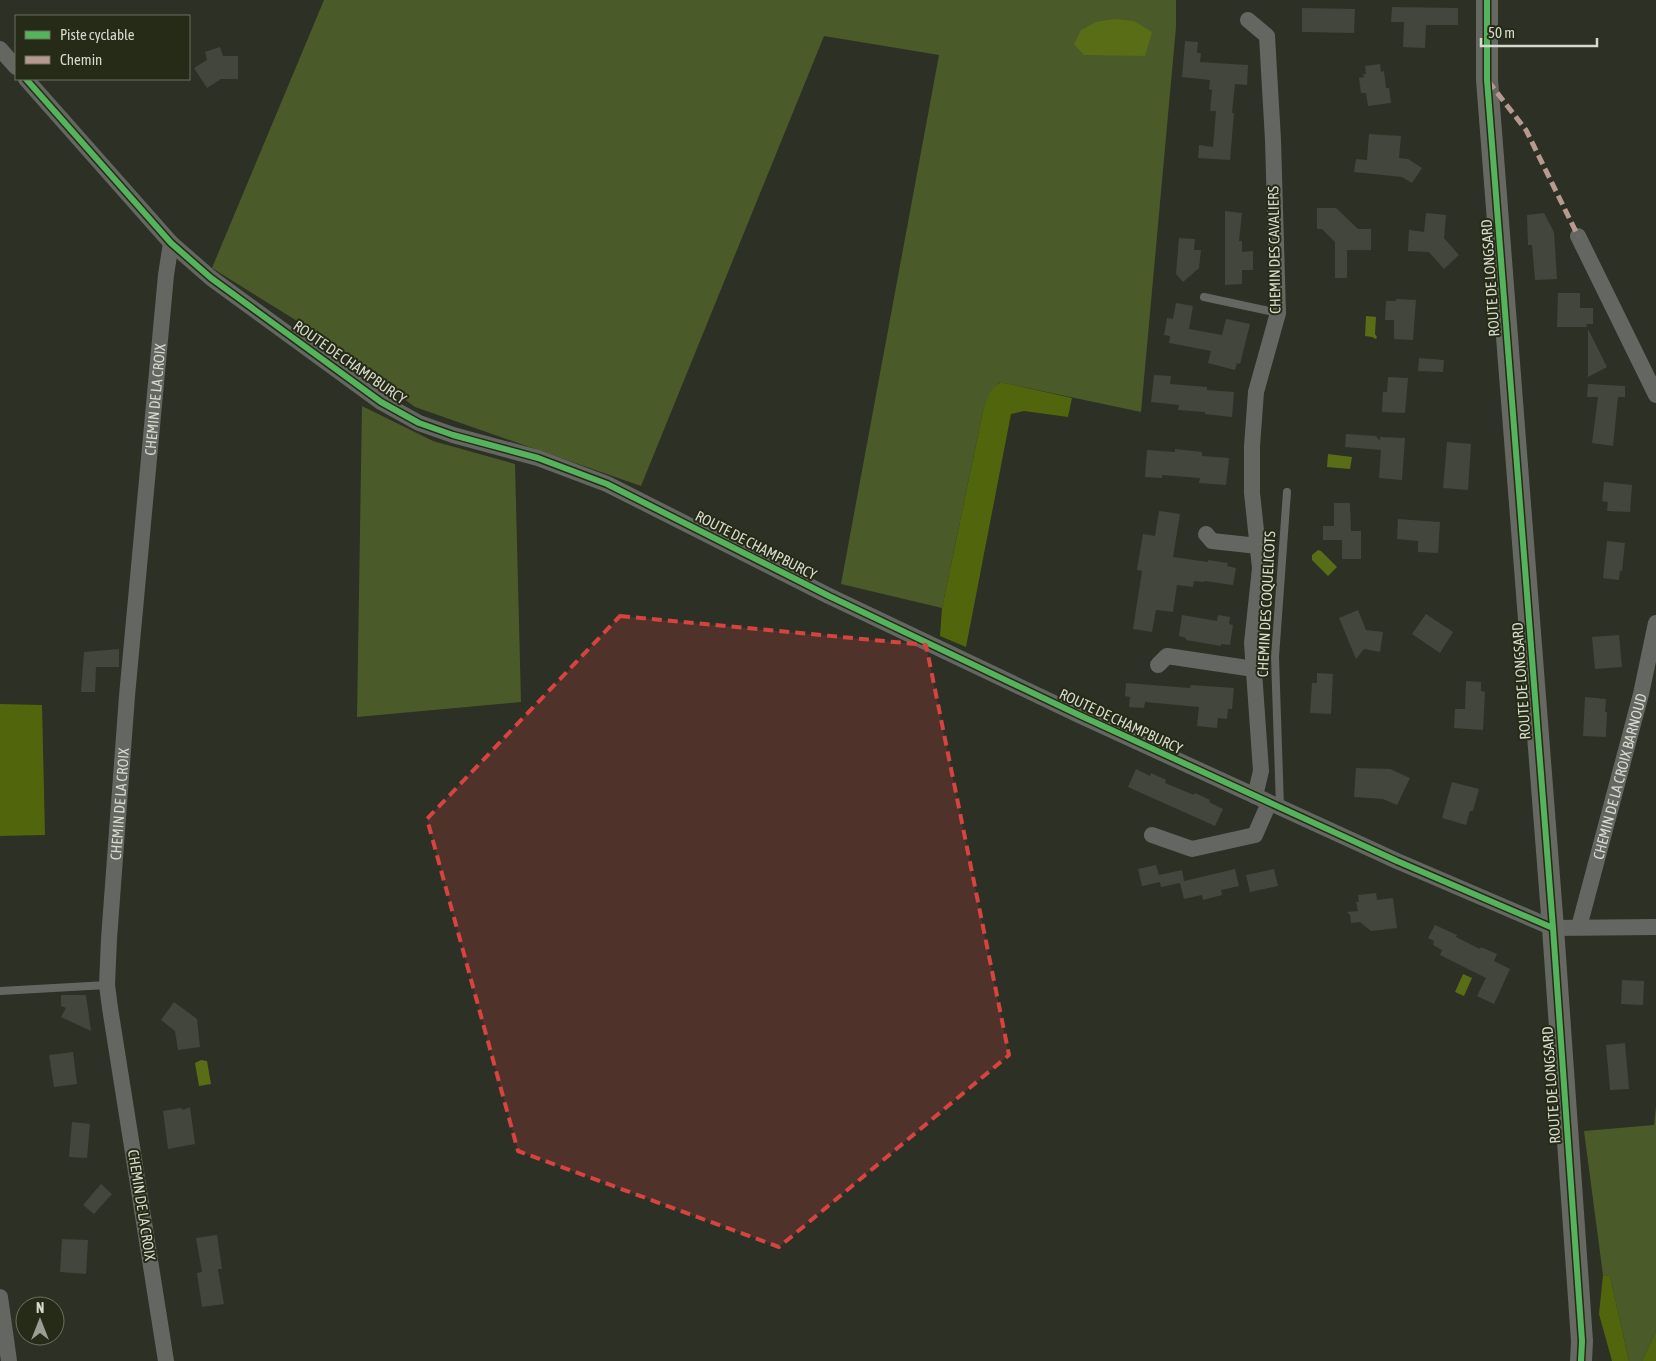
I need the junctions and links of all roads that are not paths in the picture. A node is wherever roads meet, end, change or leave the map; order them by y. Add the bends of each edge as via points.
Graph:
1 (1487, 0) edge
2 (1248, 20) dead end
3 (0, 49) edge
4 (15, 66) edge
5 (27, 80) edge
6 (1578, 236) dead end
7 (171, 243) junction
8 (1204, 297) dead end
9 (1278, 313) junction
10 (1656, 394) edge
11 (1287, 492) dead end
12 (1206, 534) dead end
13 (1258, 546) junction
14 (1656, 623) edge
15 (1158, 665) dead end
16 (1254, 669) junction
17 (1268, 802) junction
18 (1152, 835) dead end
19 (1579, 927) junction
20 (1656, 927) edge
21 (1553, 928) junction
22 (107, 985) junction
23 (0, 991) edge
24 (0, 1297) edge
25 (9, 1361) edge
26 (166, 1361) edge
27 (1581, 1361) edge

1 - 21 main road, ROUTE DE LONGSARD via 1487,80
2 - 9 street, CHEMIN DES CAVALIERS via 1268,36
3 - 4 street
5 - 7 street, ROUTE DE CHAMPBURCY
6 - 10 street
7 - 17 street, ROUTE DE CHAMPBURCY via 211,278 382,402 419,423 538,458 607,484 829,596
7 - 22 street, CHEMIN DE LA CROIX via 127,696
8 - 9 lane
9 - 13 street, CHEMIN DES CAVALIERS via 1256,392 1252,437 1252,493
11 - 17 lane, CHEMIN DES COQUELICOTS
12 - 13 street via 1212,541
13 - 16 street, CHEMIN DES CAVALIERS via 1260,568 1252,643
14 - 19 street, CHEMIN DE LA CROIX BARNOUD
15 - 16 street via 1167,656
16 - 17 street, CHEMIN DES CAVALIERS via 1261,770
17 - 18 street, CHEMIN DES CAVALIERS via 1255,834 1192,849
17 - 21 street, ROUTE DE CHAMPBURCY
19 - 20 street
19 - 21 street
21 - 27 main road, ROUTE DE LONGSARD
22 - 23 lane
22 - 26 street, CHEMIN DE LA CROIX
24 - 25 street

